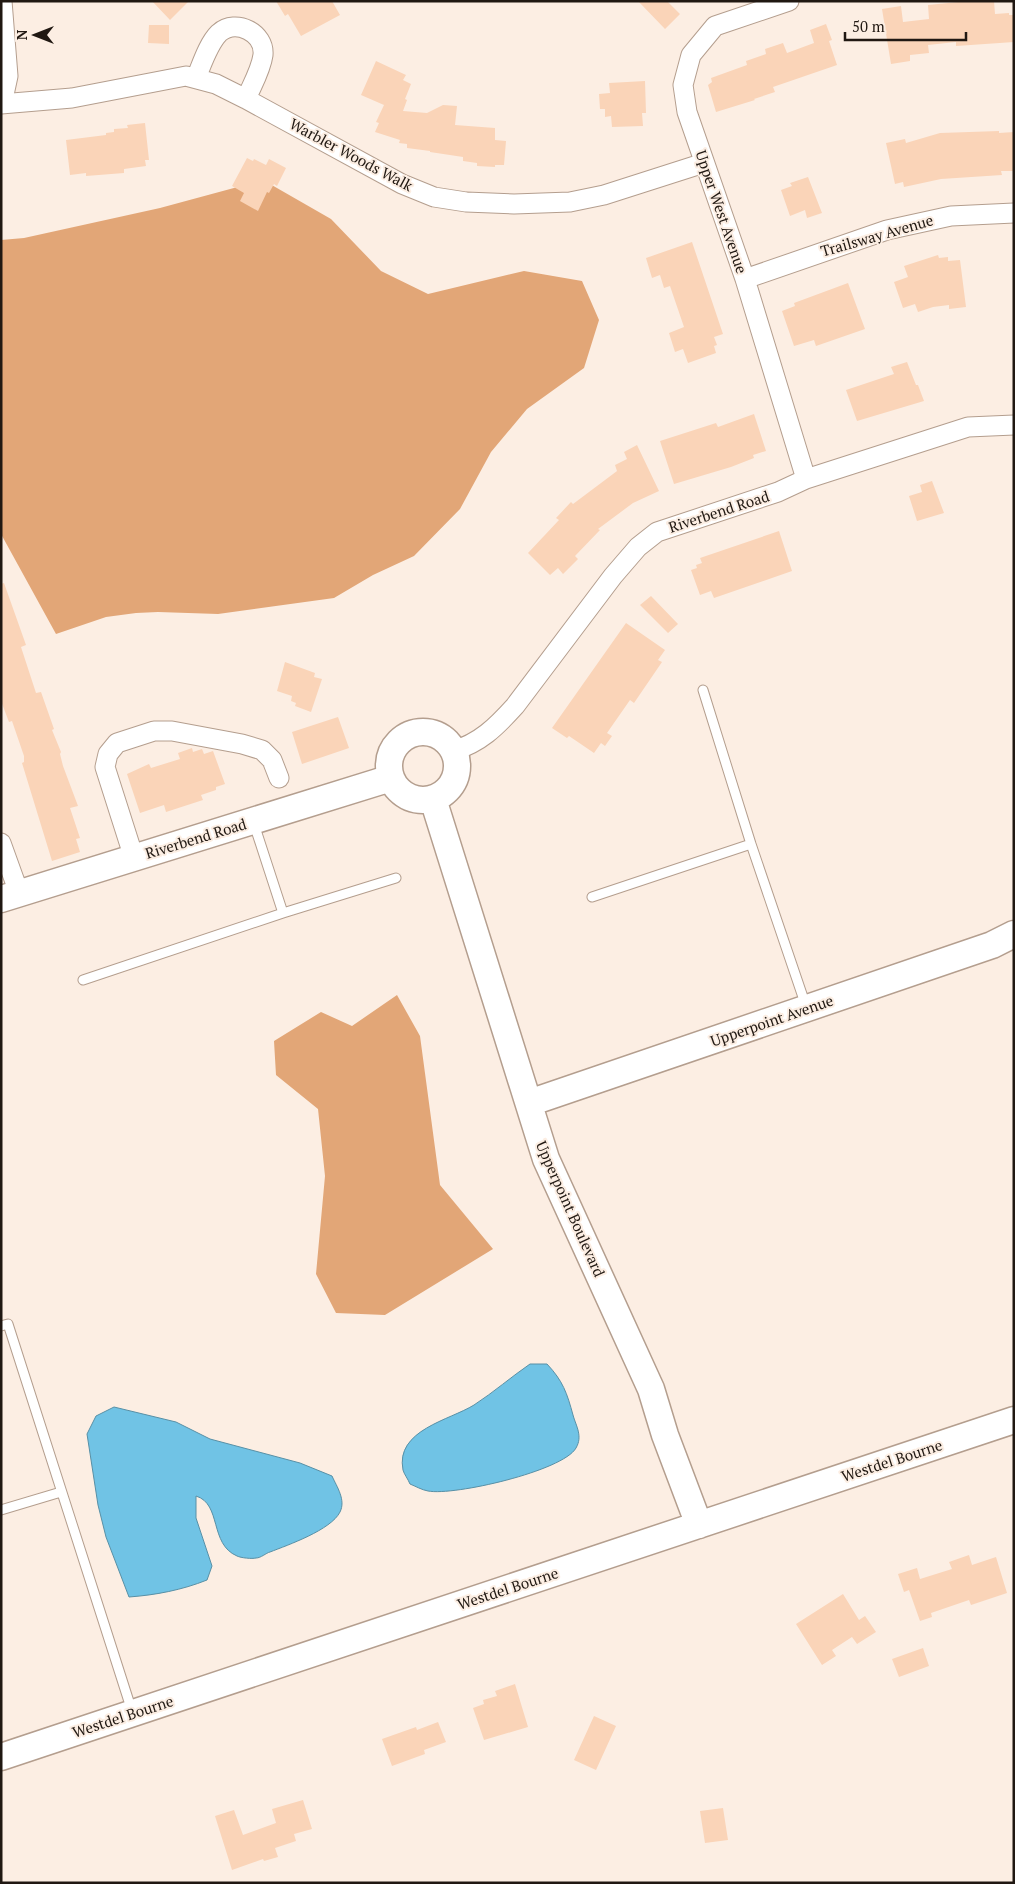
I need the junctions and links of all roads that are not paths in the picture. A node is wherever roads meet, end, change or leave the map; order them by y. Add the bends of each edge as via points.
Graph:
1 (2, 1) edge
2 (789, 1) edge
3 (196, 78) junction
4 (246, 99) junction
5 (2, 104) edge
6 (704, 163) junction
7 (1014, 213) edge
8 (745, 280) junction
9 (1014, 425) edge
10 (806, 479) junction
11 (703, 690) dead end
12 (453, 751) junction
13 (279, 778) dead end
14 (391, 778) junction
15 (433, 799) junction
16 (253, 821) junction
17 (1, 843) edge
18 (751, 844) junction
19 (134, 858) junction
20 (396, 878) dead end
21 (10, 896) edge
22 (592, 897) dead end
23 (283, 913) junction
24 (1014, 934) edge
25 (82, 980) dead end
26 (807, 1009) junction
27 (529, 1103) junction
28 (1, 1326) edge
29 (1014, 1420) edge
30 (61, 1492) junction
31 (1, 1510) edge
32 (699, 1525) junction
33 (132, 1714) junction
34 (1, 1757) edge

1 - 5 street, Warbler Woods Walk via 8,76
2 - 6 street, Upper West Avenue via 715,26 691,55 683,85 687,112
3 - 4 street, Warbler Woods Walk
3 - 4 street via 213,40 220,32 231,27 243,28 261,42 263,53
3 - 5 street, Warbler Woods Walk via 186,76 72,98
4 - 6 street, Warbler Woods Walk via 402,184 434,197 466,202 570,202 604,195
6 - 8 street, Upper West Avenue
7 - 8 street, Trailsway Avenue via 951,216 888,230
8 - 10 street, Upper West Avenue
9 - 10 street, Riverbend Road via 968,428
10 - 12 street, Riverbend Road via 778,492 657,532 638,547 613,576 502,721 475,743
11 - 18 lane
12 - 14 street via 444,739 436,735 421,732 407,736 395,746 391,755
12 - 15 street via 457,763 454,781 449,789
13 - 19 street via 272,760 262,750 242,744 172,731 154,731 117,743 108,754 105,767
14 - 15 street via 406,796 414,800
14 - 16 street, Riverbend Road
15 - 27 street, Upperpoint Boulevard
16 - 19 street, Riverbend Road
16 - 23 lane
17 - 21 street
18 - 22 lane
18 - 26 lane
19 - 21 street, Riverbend Road
20 - 23 lane
23 - 25 lane
24 - 26 street, Upperpoint Avenue via 992,945
26 - 27 street, Upperpoint Avenue
27 - 32 street, Upperpoint Boulevard via 546,1160 651,1389
28 - 30 lane via 8,1324
29 - 32 street, Westdel Bourne
30 - 31 lane
30 - 33 lane
32 - 33 street, Westdel Bourne
33 - 34 street, Westdel Bourne

